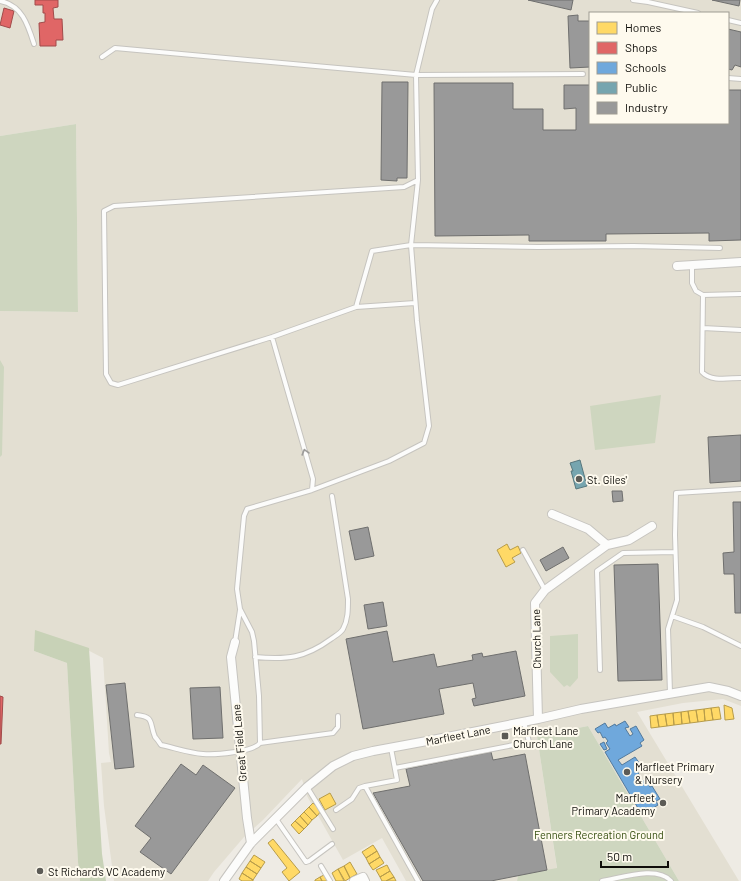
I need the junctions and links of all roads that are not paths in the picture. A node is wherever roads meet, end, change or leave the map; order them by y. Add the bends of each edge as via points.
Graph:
1 (437, 0) edge
2 (632, 0) edge
3 (0, 2) edge
4 (693, 12) edge
5 (729, 20) edge
6 (741, 23) edge
7 (34, 44) dead end
8 (102, 57) dead end
9 (583, 74) dead end
10 (416, 75) junction
11 (729, 78) edge
12 (741, 79) edge
13 (418, 180) junction
14 (411, 245) junction
15 (720, 248) dead end
16 (741, 262) edge
17 (692, 265) junction
18 (677, 266) dead end
19 (703, 294) junction
20 (741, 294) edge
21 (415, 303) junction
22 (356, 307) junction
23 (703, 328) junction
24 (741, 330) edge
25 (272, 337) junction
26 (741, 378) edge
27 (741, 489) edge
28 (312, 490) junction
29 (332, 496) dead end
30 (552, 514) dead end
31 (652, 526) dead end
32 (607, 545) junction
33 (522, 550) dead end
34 (675, 552) junction
35 (545, 590) junction
36 (240, 609) junction
37 (672, 616) junction
38 (235, 642) joint
39 (741, 646) edge
40 (256, 657) junction
41 (600, 670) dead end
42 (670, 694) junction
43 (741, 696) edge
44 (137, 715) dead end
45 (338, 716) dead end
46 (538, 719) junction
47 (524, 722) junction
48 (260, 743) junction
49 (391, 748) junction
50 (240, 751) junction
51 (395, 768) junction
52 (365, 786) junction
53 (307, 787) junction
54 (336, 810) dead end
55 (276, 819) junction
56 (333, 828) dead end
57 (251, 843) junction
58 (332, 844) dead end
59 (321, 866) dead end
60 (224, 881) edge
61 (330, 881) edge
62 (354, 881) edge
63 (365, 881) edge
64 (418, 881) edge
65 (602, 881) edge
66 (671, 881) edge

1 - 10 lane via 432,9
2 - 4 lane
3 - 7 lane via 17,8 29,28
5 - 6 lane
8 - 10 lane via 115,48
9 - 10 lane
10 - 13 lane
11 - 12 lane
13 - 14 lane
13 - 25 lane via 404,187 114,206 104,211 106,374 111,383 118,385
14 - 15 lane
14 - 21 lane
14 - 22 lane via 372,251
16 - 17 street
17 - 18 street
17 - 19 lane via 692,283 696,291
19 - 20 lane
19 - 23 lane
21 - 22 lane
21 - 28 lane via 429,426 424,443 389,461
22 - 25 lane
23 - 24 lane
23 - 26 lane via 702,372 714,378
28 -> 25 lane via 313,479
27 - 34 lane via 676,493
28 - 36 lane via 248,509 244,516 237,589
29 - 40 lane via 348,599 348,616 343,631 302,656
30 - 32 street via 588,529
31 - 32 street, Church Lane via 629,540
32 - 35 street, Church Lane
33 - 35 lane
34 - 37 lane via 677,600
34 - 41 lane via 623,553 597,571
35 - 46 street, Church Lane via 535,603
36 - 38 lane
36 - 40 lane via 252,632
37 - 39 lane via 703,627
37 - 42 lane via 668,629
38 - 50 street, Great Field Lane via 231,657
40 - 48 lane
42 - 43 street, Marfleet Lane via 709,687
42 - 46 street, Marfleet Lane
44 - 50 lane via 146,716 150,720 161,745 204,754
45 - 48 lane via 338,726 333,733
46 - 47 street, Marfleet Lane
47 - 49 street, Marfleet Lane
47 - 51 lane via 528,742
48 - 50 lane via 256,747
49 - 51 lane
49 - 53 street, Marfleet Lane via 353,756 333,766
50 - 57 street, Great Field Lane
51 - 52 lane via 397,780
52 - 54 lane via 359,788 352,799
52 - 64 lane
53 - 55 street, Marfleet Lane
53 - 56 lane
55 - 57 street, Marfleet Lane
55 - 58 lane via 306,862
57 - 60 street, Marfleet Lane
59 - 61 lane
62 - 63 street via 363,877
65 - 66 lane via 649,873 663,875

